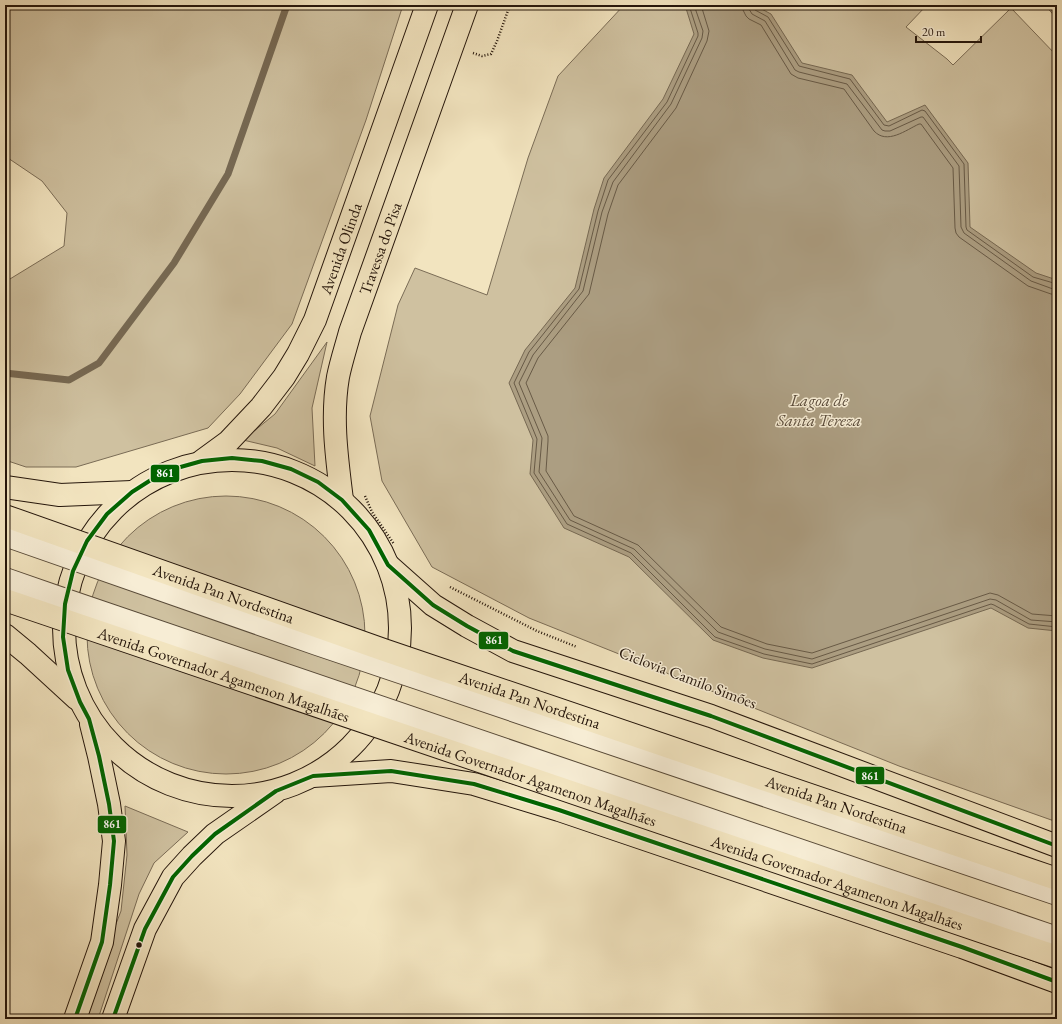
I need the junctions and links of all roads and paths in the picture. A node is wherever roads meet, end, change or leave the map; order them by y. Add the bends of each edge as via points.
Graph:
1 (427, 5) edge
2 (467, 5) edge
3 (202, 461) junction
4 (5, 487) edge
5 (132, 492) junction
6 (364, 494) dead end
7 (342, 500) junction
8 (5, 516) edge
9 (5, 535) edge
10 (392, 556) junction
11 (5, 579) edge
12 (443, 584) dead end
13 (5, 600) edge
14 (5, 635) edge
15 (580, 648) dead end
16 (85, 710) junction
17 (313, 776) junction
18 (276, 792) junction
19 (1057, 846) edge
20 (1057, 879) edge
21 (1057, 894) edge
22 (1057, 938) edge
23 (1057, 956) edge
24 (1057, 982) edge
25 (75, 1019) edge
26 (113, 1019) edge

1 - 3 main road, Avenida Olinda via 315,320 284,377 262,407 228,442
2 - 7 main road, Travessa do Pisa via 350,332 338,376 335,442
3 - 5 main road via 154,478
3 - 7 main road via 232,458 262,461 290,469 318,482
4 - 5 main road via 60,495
5 - 16 main road via 107,514 87,541 73,571 65,604 63,637 68,670
6 - 10 path
7 - 10 main road
8 - 20 main road, Avenida Pan Nordestina, bridge via 384,650
9 - 21 lane, bridge via 317,644
10 - 17 main road via 400,634 395,668 383,701 365,731 341,756
10 - 19 main road via 433,605 512,651 711,716
11 - 22 lane, bridge
12 - 15 path via 537,631
13 - 23 main road, Avenida Governador Agamenon Magalhães, bridge
14 - 16 main road
16 - 18 main road via 125,759 171,786 223,797
16 - 25 main road via 100,763 114,841 102,942
17 - 18 main road
17 - 24 main road, Avenida Governador Agamenon Magalhães via 391,771 474,784 559,810 962,947
18 - 26 main road via 215,834 173,877 145,929

